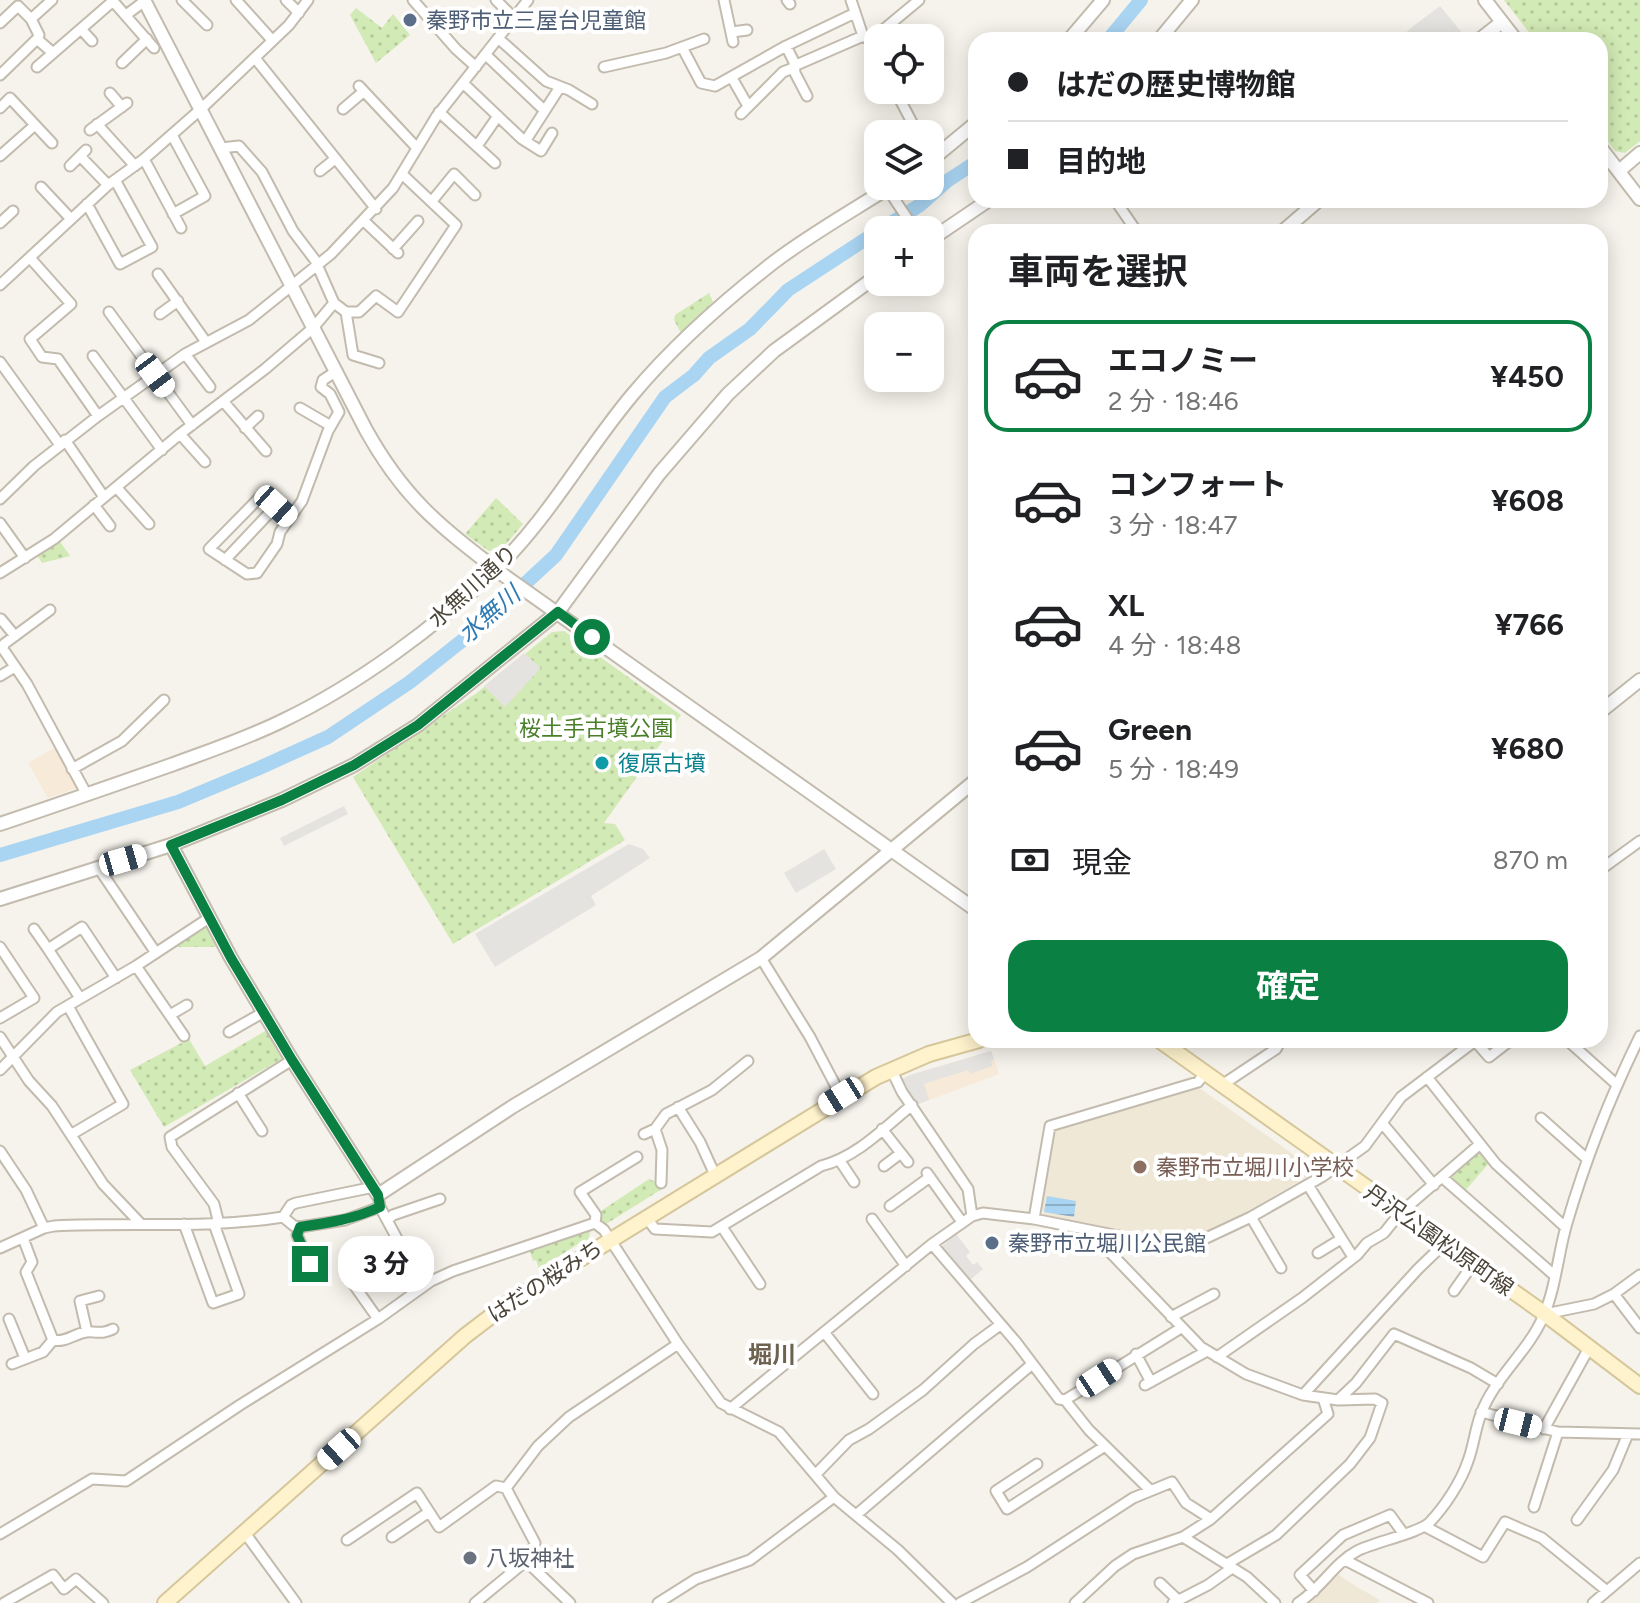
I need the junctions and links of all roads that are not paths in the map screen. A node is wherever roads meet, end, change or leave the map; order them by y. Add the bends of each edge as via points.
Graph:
1 (112, 0) edge
2 (145, 0) edge
3 (182, 0) edge
4 (236, 0) edge
5 (286, 0) edge
6 (308, 0) edge
7 (496, 0) edge
8 (724, 0) edge
9 (851, 0) edge
10 (919, 0) edge
11 (1103, 0) edge
12 (1192, 0) edge
13 (1485, 0) edge
14 (416, 1) edge
15 (526, 1) edge
16 (48, 3) edge
17 (299, 13) junction
18 (855, 13) junction
19 (126, 15) junction
20 (514, 18) junction
21 (31, 19) junction
22 (1502, 22) junction
23 (0, 23) edge
24 (886, 24) edge
25 (207, 25) dead end
26 (81, 29) junction
27 (747, 30) dead end
28 (864, 32) edge
29 (1076, 32) edge
30 (1166, 32) edge
31 (1489, 32) edge
32 (1510, 32) edge
33 (37, 39) junction
34 (147, 39) junction
35 (499, 39) junction
36 (704, 39) dead end
37 (864, 39) edge
38 (272, 40) junction
39 (92, 41) dead end
40 (786, 46) junction
41 (682, 47) junction
42 (154, 48) dead end
43 (53, 53) junction
44 (486, 55) junction
45 (255, 58) junction
46 (122, 63) dead end
47 (37, 67) dead end
48 (476, 67) junction
49 (604, 67) dead end
50 (794, 67) junction
51 (0, 75) edge
52 (732, 78) junction
53 (463, 83) junction
54 (560, 87) junction
55 (110, 93) dead end
56 (807, 96) dead end
57 (592, 104) dead end
58 (0, 108) edge
59 (201, 109) junction
60 (343, 109) dead end
61 (544, 110) junction
62 (439, 112) junction
63 (498, 116) junction
64 (35, 125) junction
65 (968, 129) edge
66 (552, 133) dead end
67 (172, 135) junction
68 (526, 140) junction
69 (52, 143) dead end
70 (477, 146) junction
71 (221, 148) junction
72 (417, 148) junction
73 (944, 148) edge
74 (1640, 153) edge
75 (0, 156) edge
76 (1608, 157) edge
77 (144, 159) junction
78 (335, 159) junction
79 (495, 163) dead end
80 (70, 166) dead end
81 (135, 166) junction
82 (320, 171) dead end
83 (1619, 171) junction
84 (402, 174) junction
85 (111, 182) junction
86 (41, 187) dead end
87 (475, 195) dead end
88 (1640, 199) edge
89 (874, 200) edge
90 (432, 201) junction
91 (87, 204) junction
92 (977, 208) edge
93 (1310, 208) edge
94 (376, 209) junction
95 (13, 211) dead end
96 (173, 214) junction
97 (71, 219) junction
98 (364, 221) junction
99 (0, 223) edge
100 (1291, 224) edge
101 (416, 227) dead end
102 (181, 228) dead end
103 (944, 231) edge
104 (31, 259) junction
105 (317, 267) junction
106 (158, 274) dead end
107 (2, 279) edge
108 (864, 285) edge
109 (291, 286) junction
110 (178, 301) junction
111 (334, 303) junction
112 (109, 312) dead end
113 (346, 312) junction
114 (160, 314) dead end
115 (313, 328) junction
116 (206, 342) junction
117 (185, 354) junction
118 (93, 356) dead end
119 (0, 362) edge
120 (379, 363) dead end
121 (335, 372) junction
122 (155, 375) junction
123 (210, 387) dead end
124 (123, 398) junction
125 (223, 401) junction
126 (300, 408) dead end
127 (98, 416) junction
128 (258, 416) dead end
129 (192, 425) junction
130 (331, 426) junction
131 (245, 428) junction
132 (180, 434) junction
133 (63, 442) junction
134 (162, 450) junction
135 (266, 451) dead end
136 (205, 462) dead end
137 (117, 488) junction
138 (104, 497) junction
139 (0, 499) edge
140 (94, 505) junction
141 (276, 506) junction
142 (290, 518) junction
143 (0, 523) edge
144 (149, 524) dead end
145 (110, 526) dead end
146 (25, 558) junction
147 (225, 560) junction
148 (499, 571) junction
149 (0, 573) edge
150 (50, 610) dead end
151 (558, 612) junction
152 (1, 619) edge
153 (15, 636) junction
154 (15, 667) junction
155 (0, 676) edge
156 (1640, 680) edge
157 (164, 700) dead end
158 (1608, 706) edge
159 (72, 769) junction
160 (968, 786) edge
161 (87, 795) junction
162 (0, 824) edge
163 (1640, 841) edge
164 (171, 845) junction
165 (890, 849) junction
166 (1608, 864) edge
167 (98, 867) junction
168 (0, 899) edge
169 (968, 904) edge
170 (209, 918) junction
171 (34, 929) dead end
172 (48, 949) junction
173 (1, 952) edge
174 (156, 953) junction
175 (761, 958) junction
176 (136, 966) junction
177 (116, 978) junction
178 (80, 998) junction
179 (187, 1005) dead end
180 (68, 1006) junction
181 (264, 1012) junction
182 (170, 1015) junction
183 (0, 1018) edge
184 (229, 1032) dead end
185 (184, 1036) dead end
186 (1640, 1036) edge
187 (0, 1037) edge
188 (968, 1043) edge
189 (1170, 1048) edge
190 (1277, 1048) edge
191 (1466, 1048) edge
192 (1481, 1048) edge
193 (1501, 1048) edge
194 (1576, 1048) edge
195 (13, 1057) junction
196 (292, 1060) junction
197 (748, 1061) dead end
198 (891, 1069) junction
199 (0, 1070) edge
200 (1205, 1073) junction
201 (1427, 1077) junction
202 (1616, 1084) junction
203 (1222, 1085) junction
204 (238, 1093) junction
205 (841, 1096) junction
206 (912, 1105) junction
207 (678, 1107) junction
208 (1541, 1118) dead end
209 (1382, 1123) junction
210 (655, 1129) junction
211 (882, 1129) junction
212 (262, 1131) dead end
213 (72, 1134) junction
214 (643, 1134) dead end
215 (1479, 1145) junction
216 (0, 1151) edge
217 (901, 1153) junction
218 (637, 1157) dead end
219 (1587, 1159) junction
220 (840, 1161) junction
221 (908, 1162) dead end
222 (884, 1166) dead end
223 (1334, 1166) junction
224 (715, 1175) junction
225 (1443, 1178) junction
226 (854, 1182) dead end
227 (661, 1183) dead end
228 (1308, 1185) junction
229 (1434, 1185) junction
230 (377, 1196) junction
231 (440, 1199) dead end
232 (890, 1206) dead end
233 (1400, 1213) junction
234 (972, 1216) junction
235 (283, 1217) junction
236 (646, 1217) junction
237 (1251, 1217) junction
238 (872, 1219) dead end
239 (1034, 1219) junction
240 (387, 1220) junction
241 (962, 1222) junction
242 (140, 1223) junction
243 (595, 1223) junction
244 (184, 1224) junction
245 (216, 1224) junction
246 (300, 1227) junction
247 (722, 1227) junction
248 (1565, 1227) junction
249 (44, 1228) junction
250 (1099, 1233) junction
251 (23, 1238) junction
252 (609, 1239) junction
253 (1341, 1239) junction
254 (932, 1244) junction
255 (1444, 1244) junction
256 (0, 1248) edge
257 (1318, 1253) dead end
258 (1353, 1257) junction
259 (310, 1264) dead end
260 (1473, 1264) junction
261 (906, 1266) junction
262 (1281, 1268) dead end
263 (1554, 1275) junction
264 (1640, 1275) edge
265 (760, 1284) dead end
266 (354, 1285) dead end
267 (423, 1287) junction
268 (1454, 1291) dead end
269 (1214, 1294) dead end
270 (1614, 1294) junction
271 (99, 1296) dead end
272 (1545, 1314) junction
273 (1171, 1317) junction
274 (9, 1319) dead end
275 (378, 1319) junction
276 (1000, 1325) junction
277 (1181, 1328) junction
278 (1640, 1328) edge
279 (113, 1329) dead end
280 (87, 1332) junction
281 (824, 1332) junction
282 (53, 1340) junction
283 (678, 1344) junction
284 (1589, 1348) junction
285 (1207, 1351) junction
286 (1136, 1354) junction
287 (1217, 1357) junction
288 (25, 1358) junction
289 (12, 1364) dead end
290 (1031, 1365) junction
291 (1498, 1384) junction
292 (1640, 1386) edge
293 (873, 1394) dead end
294 (1303, 1395) junction
295 (1323, 1398) junction
296 (1065, 1400) junction
297 (1338, 1400) junction
298 (730, 1409) junction
299 (1481, 1412) junction
300 (1544, 1429) junction
301 (1558, 1432) junction
302 (1628, 1434) junction
303 (1640, 1434) edge
304 (1105, 1446) junction
305 (1037, 1464) dead end
306 (816, 1474) junction
307 (506, 1488) junction
308 (1150, 1490) junction
309 (834, 1497) junction
310 (1534, 1507) dead end
311 (429, 1512) junction
312 (1577, 1514) dead end
313 (856, 1515) junction
314 (1211, 1519) junction
315 (1426, 1527) junction
316 (245, 1533) junction
317 (1403, 1533) junction
318 (0, 1534) edge
319 (1343, 1535) junction
320 (392, 1537) dead end
321 (1183, 1537) junction
322 (347, 1540) dead end
323 (1349, 1557) junction
324 (526, 1561) junction
325 (1640, 1563) edge
326 (1229, 1566) junction
327 (1160, 1583) dead end
328 (1314, 1591) junction
329 (1607, 1591) junction
330 (1175, 1601) edge
331 (663, 1602) edge
332 (4, 1603) edge
333 (103, 1603) edge
334 (165, 1603) edge
335 (296, 1603) edge
336 (475, 1603) edge
337 (570, 1603) edge
338 (952, 1603) edge
339 (960, 1603) edge
340 (1075, 1603) edge
341 (1275, 1603) edge
342 (1298, 1603) edge
343 (1428, 1603) edge
344 (1593, 1603) edge

1 - 19 street
1 - 26 street
2 - 19 street
2 - 59 street
3 - 25 street
4 - 38 street
5 - 17 street
6 - 17 street
7 - 20 street
8 - 27 street via 732,37
9 - 18 street
10 - 24 street
11 - 29 street
12 - 30 street
13 - 22 street
14 - 48 street
15 - 20 street
16 - 21 street
17 - 38 street
18 - 28 street
18 - 40 street
19 - 34 street
20 - 35 street
21 - 23 street via 18,6
21 - 33 street
22 - 31 street
22 - 32 street
26 - 39 street
26 - 43 street
33 - 43 street
33 - 51 street
34 - 42 street
34 - 46 street
35 - 44 street
35 - 54 street
36 - 41 street
37 - 50 street
38 - 45 street
40 - 50 street
40 - 52 street
41 - 49 street
41 - 52 street via 701,83 715,86
43 - 47 street
44 - 48 street
44 - 61 street
45 - 59 street
45 - 78 street
48 - 53 street
50 - 52 street via 745,110
50 - 56 street
53 - 62 street
53 - 63 street
54 - 57 street
54 - 61 street
55 - 81 street via 124,105 94,127
58 - 64 street via 10,98
59 - 67 street
59 - 71 street
60 - 72 street via 361,89 383,118
61 - 68 street
62 - 70 street
62 - 72 street
63 - 68 street
63 - 70 street
64 - 69 street
64 - 75 street
65 - 73 street
66 - 68 street via 539,154
67 - 77 street
67 - 96 street via 205,196
70 - 79 street
71 - 105 street via 239,146 256,165
71 - 109 street
72 - 84 street
74 - 83 street
76 - 83 street
77 - 81 street
77 - 96 street
78 - 82 street
78 - 94 street
80 - 85 street via 83,153
81 - 85 street
83 - 88 street
84 - 90 street
84 - 94 street
85 - 91 street
85 - 91 street via 152,247 120,264
86 - 97 street
87 - 90 street via 454,174
89 - 148 street, 水無川通り via 776,261 677,348 601,433
90 - 113 street via 456,225 398,312 376,296 359,312
91 - 97 street
92 - 103 street
93 - 100 street
94 - 98 street
95 - 99 street
96 - 102 street
97 - 104 street
98 - 101 street via 396,251
98 - 105 street
104 - 107 street
104 - 127 street via 71,304 26,342 42,357 58,359
105 - 109 street
105 - 111 street
106 - 110 street
108 - 151 street via 774,351 728,394 659,474
109 - 115 street
109 - 116 street via 249,320
110 - 114 street
110 - 116 street
111 - 113 street
111 - 115 street
112 - 122 street
113 - 120 street via 353,355
115 - 121 street
115 - 125 street
116 - 117 street
117 - 122 street
117 - 123 street
118 - 124 street
119 - 133 street
121 - 130 street via 321,383 339,412
121 - 148 street via 405,491 436,523
122 - 124 street
122 - 129 street
124 - 127 street
124 - 134 street
125 - 129 street
125 - 131 street
126 - 130 street
127 - 133 street
128 - 131 street
129 - 132 street
130 - 142 street via 302,501
131 - 135 street
132 - 134 street
132 - 136 street
133 - 138 street
133 - 139 street
134 - 137 street
137 - 138 street
137 - 144 street
138 - 140 street
140 - 145 street
140 - 146 street
141 - 142 street
141 - 147 street
141 - 147 street via 264,493 209,549
142 - 147 street via 257,573 247,574
143 - 146 street
146 - 149 street
148 - 151 street
148 - 161 street, 水無川通り via 440,619 284,720
150 - 153 street via 38,613
151 - 164 street via 418,725 354,765
151 - 165 street
152 - 153 street
153 - 154 street via 3,649
154 - 155 street
154 - 159 street
156 - 158 street
157 - 159 street via 122,741
159 - 161 street
160 - 165 street
161 - 162 street, 水無川通り
163 - 166 street
164 - 167 street
164 - 170 street
165 - 169 street
165 - 175 street
167 - 168 street
167 - 174 street
170 - 174 street
170 - 181 street
171 - 172 street
172 - 177 street via 82,927
172 - 178 street
173 - 183 street via 34,998
174 - 176 street
175 - 205 street
175 - 230 street via 512,1107
176 - 177 street
176 - 182 street
177 - 178 street
178 - 180 street
179 - 182 street
180 - 195 street
180 - 213 street via 123,1104
181 - 184 street
181 - 196 street
182 - 185 street via 173,1027
186 - 202 street
187 - 195 street
188 - 198 main road, はだの桜みち
189 - 200 main road, 丹沢公園松原町線
190 - 203 street
191 - 201 street
192 - 193 street via 1489,1057
194 - 202 street
195 - 199 street
195 - 213 street
196 - 204 street
196 - 230 street
197 - 207 street via 712,1090
198 - 205 main road, はだの桜みち
198 - 206 street
200 - 203 main road, 丹沢公園松原町線
200 - 239 street via 1198,1082 1050,1126
201 - 209 street via 1394,1104
201 - 215 street
202 - 219 street
203 - 223 main road, 丹沢公園松原町線
204 - 212 street
204 - 245 street via 173,1134 170,1142 214,1204
205 - 224 main road, はだの桜みち
206 - 211 street
206 - 234 street via 968,1189
207 - 210 street
207 - 224 street
208 - 219 street
209 - 223 street via 1365,1146
209 - 229 street
210 - 214 street
210 - 227 street via 662,1150
211 - 217 street
211 - 220 street
213 - 242 street via 103,1184
215 - 225 street
215 - 248 street
216 - 249 street
217 - 221 street
217 - 222 street
218 - 243 street via 580,1192 596,1215
219 - 248 street
220 - 226 street
220 - 247 street via 821,1166
223 - 228 street
223 - 233 main road, 丹沢公園松原町線
224 - 236 main road, はだの桜みち
225 - 229 street
225 - 263 street
228 - 237 street
228 - 253 street
229 - 233 street
230 - 235 street via 296,1203
230 - 240 street
230 - 246 street via 345,1220
231 - 240 street
232 - 241 street via 902,1202 928,1175
233 - 255 main road, 丹沢公園松原町線
233 - 258 street
234 - 239 street
234 - 241 street
235 - 245 street
235 - 246 street
236 - 247 street via 655,1229 712,1232
236 - 252 main road, はだの桜みち
237 - 250 street via 1181,1246
237 - 262 street
238 - 261 street
239 - 250 street
240 - 267 street
241 - 254 street
242 - 244 street
242 - 249 street
243 - 252 street
243 - 267 street via 453,1271
244 - 245 street
244 - 245 street via 213,1303 239,1294
246 - 259 street via 297,1235
247 - 265 street
248 - 263 street
249 - 251 street
250 - 273 street via 1104,1246
251 - 256 street
251 - 282 street via 32,1262 26,1272
252 - 283 street
252 - 316 main road, はだの桜みち via 465,1336
253 - 257 street
253 - 258 street
254 - 261 street
254 - 276 street
255 - 260 main road, 丹沢公園松原町線
255 - 294 street
258 - 287 street
260 - 268 street
260 - 272 main road, 丹沢公園松原町線
261 - 281 street
263 - 272 street
264 - 270 street
266 - 275 street
267 - 275 street
269 - 273 street
270 - 272 street
270 - 278 street
271 - 280 street via 80,1301
272 - 284 main road, 丹沢公園松原町線
272 - 291 street
273 - 277 street
274 - 288 street
275 - 318 street via 126,1481 92,1479
276 - 290 street
276 - 306 street via 923,1390 849,1440
277 - 285 street
277 - 286 street
279 - 280 street
280 - 282 street
281 - 293 street
281 - 298 street
282 - 288 street via 43,1352
283 - 298 street
283 - 307 street via 560,1425
284 - 292 main road, 丹沢公園松原町線
284 - 300 street
285 - 286 street via 1148,1384
285 - 287 street
286 - 296 street
287 - 294 street
288 - 289 street
290 - 296 street
290 - 313 street
291 - 297 street via 1394,1334
291 - 299 street
294 - 295 street
295 - 297 street
295 - 314 street via 1328,1414
296 - 304 street
297 - 326 street via 1382,1403 1370,1438 1276,1535
298 - 306 street via 779,1432
299 - 300 street
299 - 315 street via 1460,1479
300 - 301 street
301 - 302 street
301 - 310 street
302 - 303 street
302 - 312 street via 1613,1470
304 - 305 street via 1007,1509 996,1491
304 - 308 street
306 - 309 street
307 - 311 street via 496,1486 439,1527
307 - 324 street via 535,1543
308 - 314 street via 1172,1482 1186,1503
308 - 339 street
309 - 313 street
309 - 331 street via 750,1560 696,1579
311 - 320 street
311 - 322 street via 417,1493
313 - 338 street
314 - 321 street
315 - 317 street
315 - 329 street via 1483,1557 1505,1522 1542,1538
316 - 334 main road, はだの桜みち
316 - 335 street
317 - 319 street via 1390,1515
317 - 323 street
319 - 323 street
319 - 328 street via 1300,1575
321 - 326 street
321 - 340 street via 1133,1554
323 - 328 street
323 - 343 street
324 - 336 street
324 - 337 street
325 - 329 street
326 - 330 street via 1201,1590
326 - 341 street
327 - 330 street
328 - 342 street
329 - 344 street
332 - 333 street via 53,1575 64,1589 76,1579

